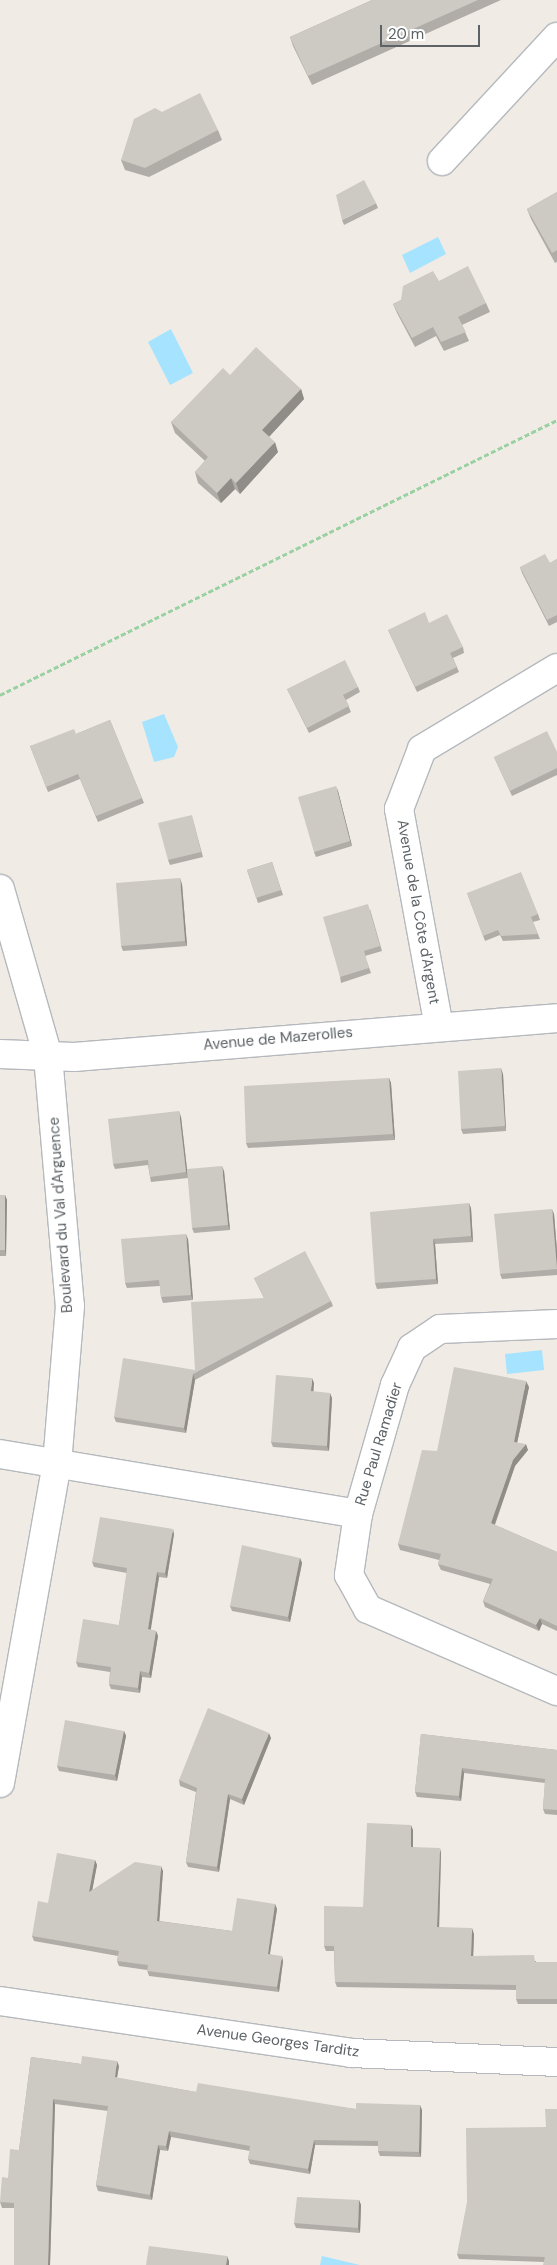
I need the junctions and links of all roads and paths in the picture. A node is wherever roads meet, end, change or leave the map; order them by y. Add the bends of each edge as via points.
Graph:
1 (557, 37) edge
2 (442, 162) dead end
3 (557, 420) edge
4 (557, 668) edge
5 (0, 695) edge
6 (0, 889) edge
7 (557, 1018) edge
8 (439, 1027) junction
9 (0, 1054) edge
10 (48, 1056) junction
11 (557, 1324) edge
12 (0, 1454) edge
13 (57, 1463) junction
14 (358, 1514) junction
15 (557, 1691) edge
16 (0, 1783) edge
17 (0, 2001) edge
18 (557, 2062) edge

1 - 2 street
3 - 5 path
4 - 8 street, Avenue de la Côte d'Argent via 422,749 399,809
6 - 10 street, Boulevard du Val d'Arguence
7 - 8 street, Avenue de Mazerolles
8 - 10 street, Avenue de Mazerolles
9 - 10 street, Avenue de Mazerolles
10 - 13 street, Boulevard du Val d'Arguence via 70,1306
11 - 14 street, Rue Paul Ramadier via 440,1329 412,1348 395,1385
12 - 13 street, Rue Paul Ramadier
13 - 14 street, Rue Paul Ramadier
13 - 16 street, Boulevard du Val d'Arguence
14 - 15 street, Rue Paul Ramadier via 349,1575 368,1609
17 - 18 street, Avenue Georges Tarditz via 350,2052

